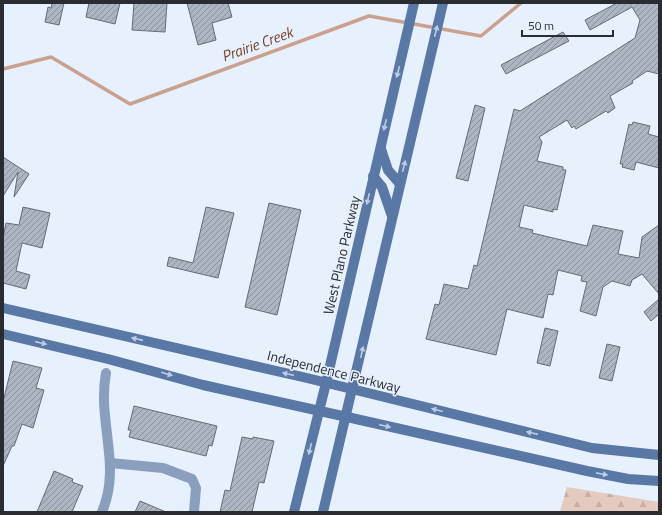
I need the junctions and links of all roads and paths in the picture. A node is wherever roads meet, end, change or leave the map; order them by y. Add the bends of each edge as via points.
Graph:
1 (444, 3) edge
2 (413, 6) edge
3 (380, 147) junction
4 (374, 176) junction
5 (400, 184) junction
6 (392, 218) junction
7 (3, 308) edge
8 (3, 334) edge
9 (106, 373) dead end
10 (326, 383) junction
11 (354, 390) junction
12 (319, 411) junction
13 (346, 417) junction
14 (659, 455) edge
15 (110, 463) junction
16 (659, 481) edge
17 (102, 512) edge
18 (194, 512) edge
19 (294, 512) edge
20 (323, 512) edge

5 -> 1 main road
2 -> 3 main road, West Plano Parkway
3 - 4 main road, West Plano Parkway
3 - 5 main road via 388,170
4 - 6 main road via 382,187
4 -> 10 main road, West Plano Parkway
5 - 6 main road
11 -> 6 main road
10 -> 7 main road, Independence Parkway
8 -> 12 main road via 202,385
9 - 15 street via 103,411
10 - 11 main road, Independence Parkway
10 - 12 main road, West Plano Parkway
11 - 13 main road
14 -> 11 main road, Independence Parkway via 592,448
12 - 13 main road
12 -> 19 main road, West Plano Parkway
13 -> 16 main road via 587,471 628,479
13 - 20 main road
15 - 17 street via 110,484
15 - 18 street via 163,468 192,479 196,488

